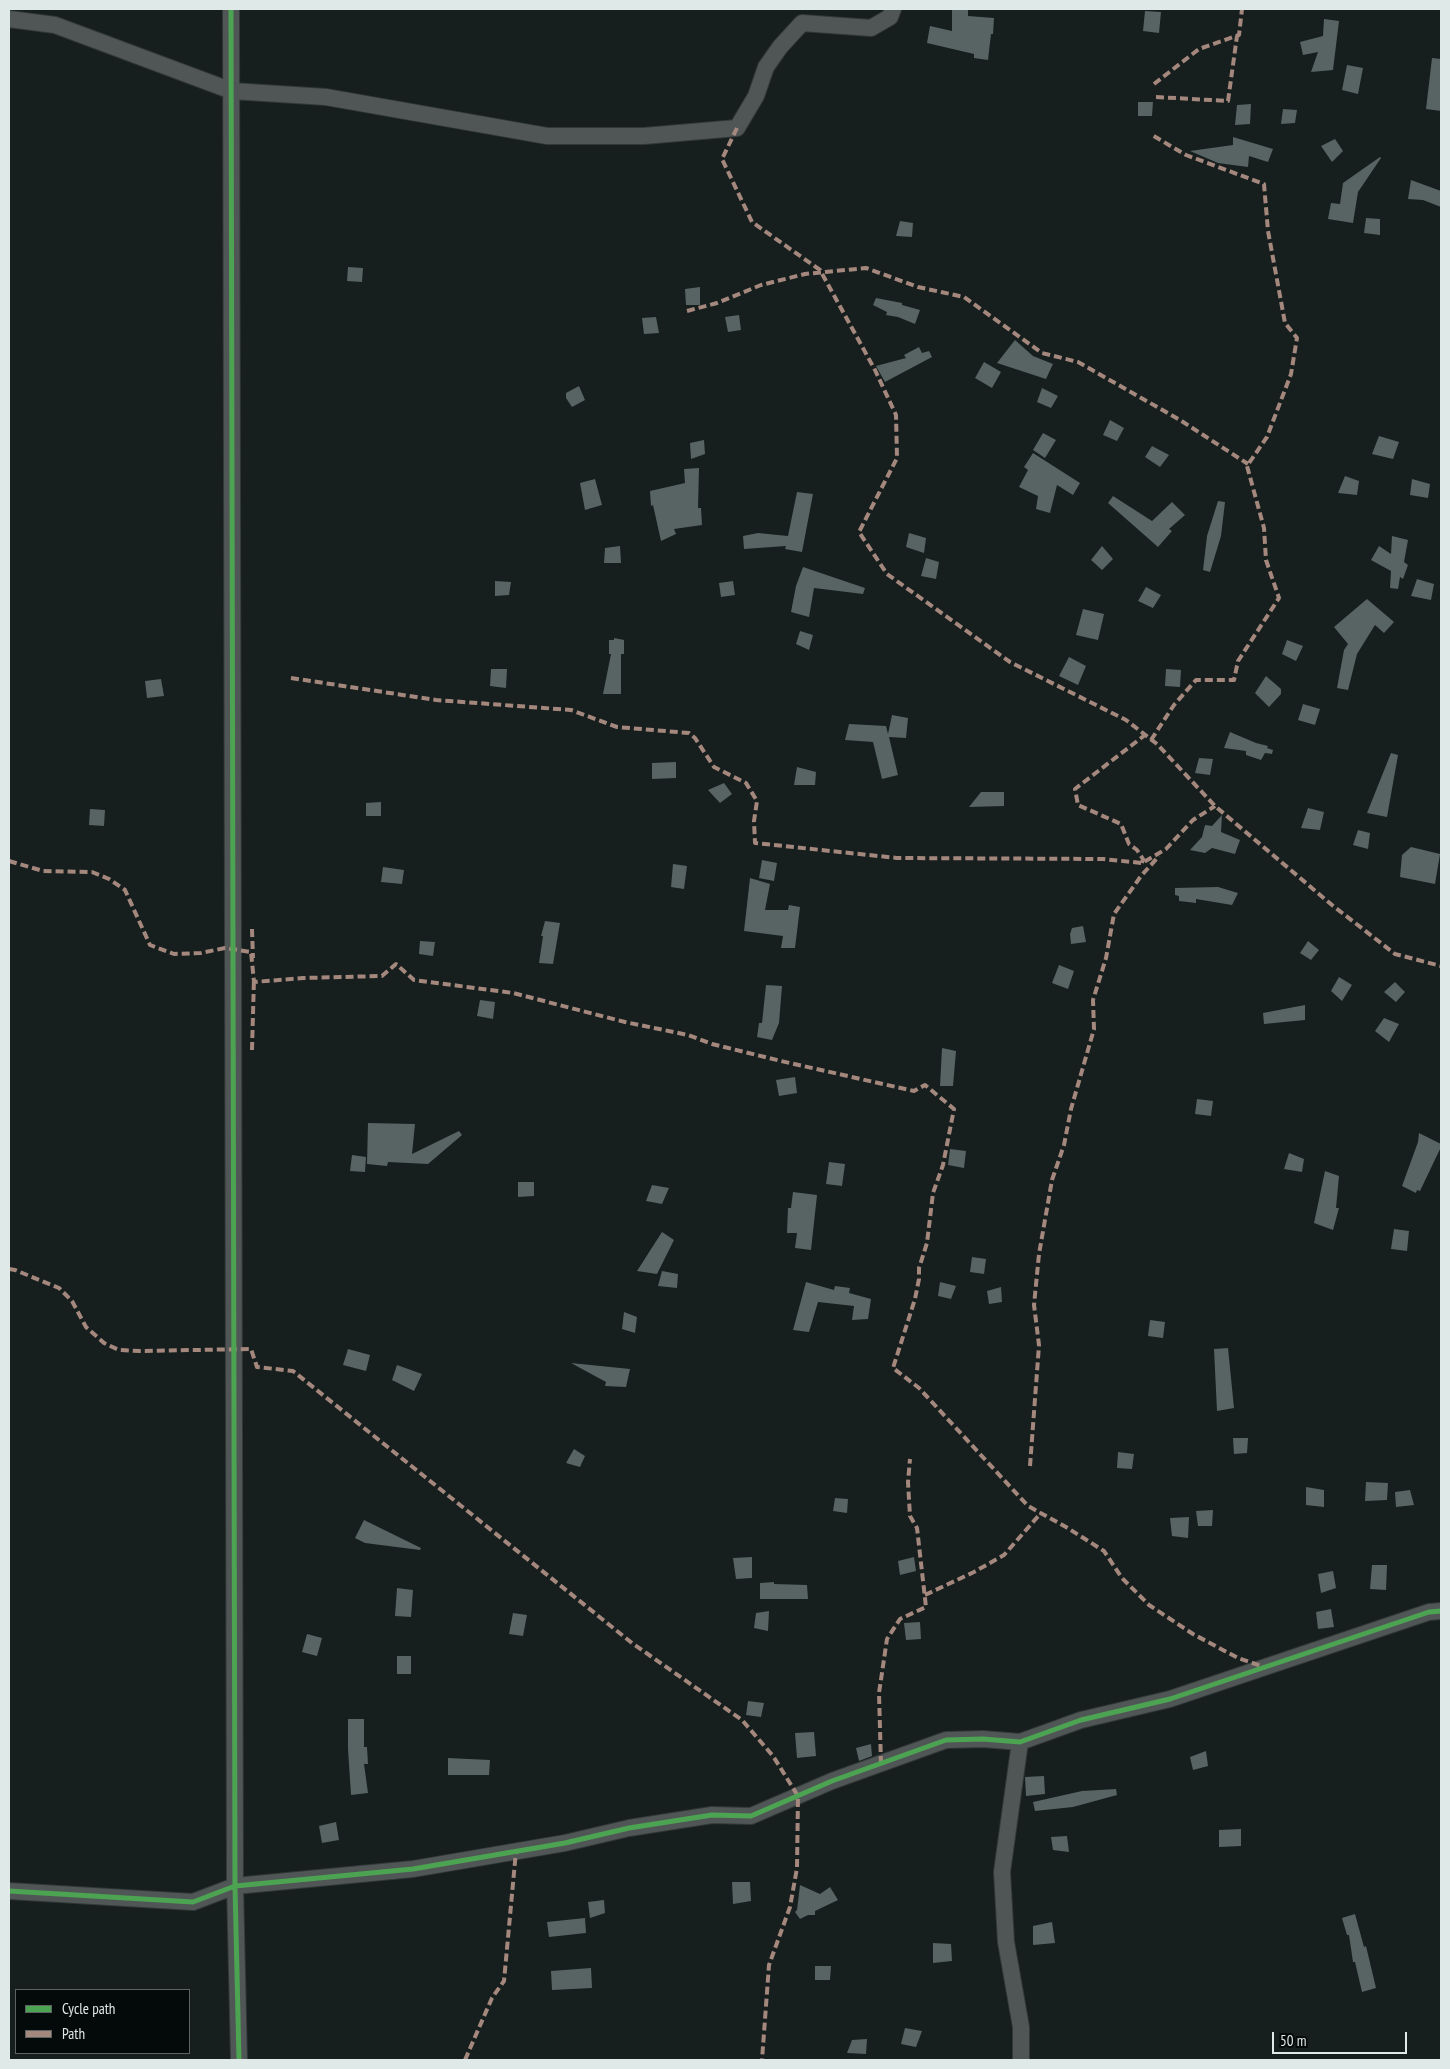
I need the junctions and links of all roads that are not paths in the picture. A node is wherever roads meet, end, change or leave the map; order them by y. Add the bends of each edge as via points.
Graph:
1 (231, 9) edge
2 (893, 9) edge
3 (9, 19) edge
4 (232, 91) junction
5 (1441, 1611) edge
6 (1020, 1742) junction
7 (235, 1886) junction
8 (9, 1891) edge
9 (239, 2060) edge
10 (1021, 2060) edge

1 - 4 street
2 - 4 street via 890,17 871,28 802,23 766,67 756,96 736,128 644,136 547,136 326,97
3 - 4 street via 56,25
4 - 7 street
5 - 6 street via 1429,1612 1170,1699 1081,1720
6 - 7 street via 946,1740 751,1816 712,1815 412,1869
6 - 10 street via 1002,1872 1006,1942 1021,2026
7 - 8 street via 194,1902
7 - 9 street

